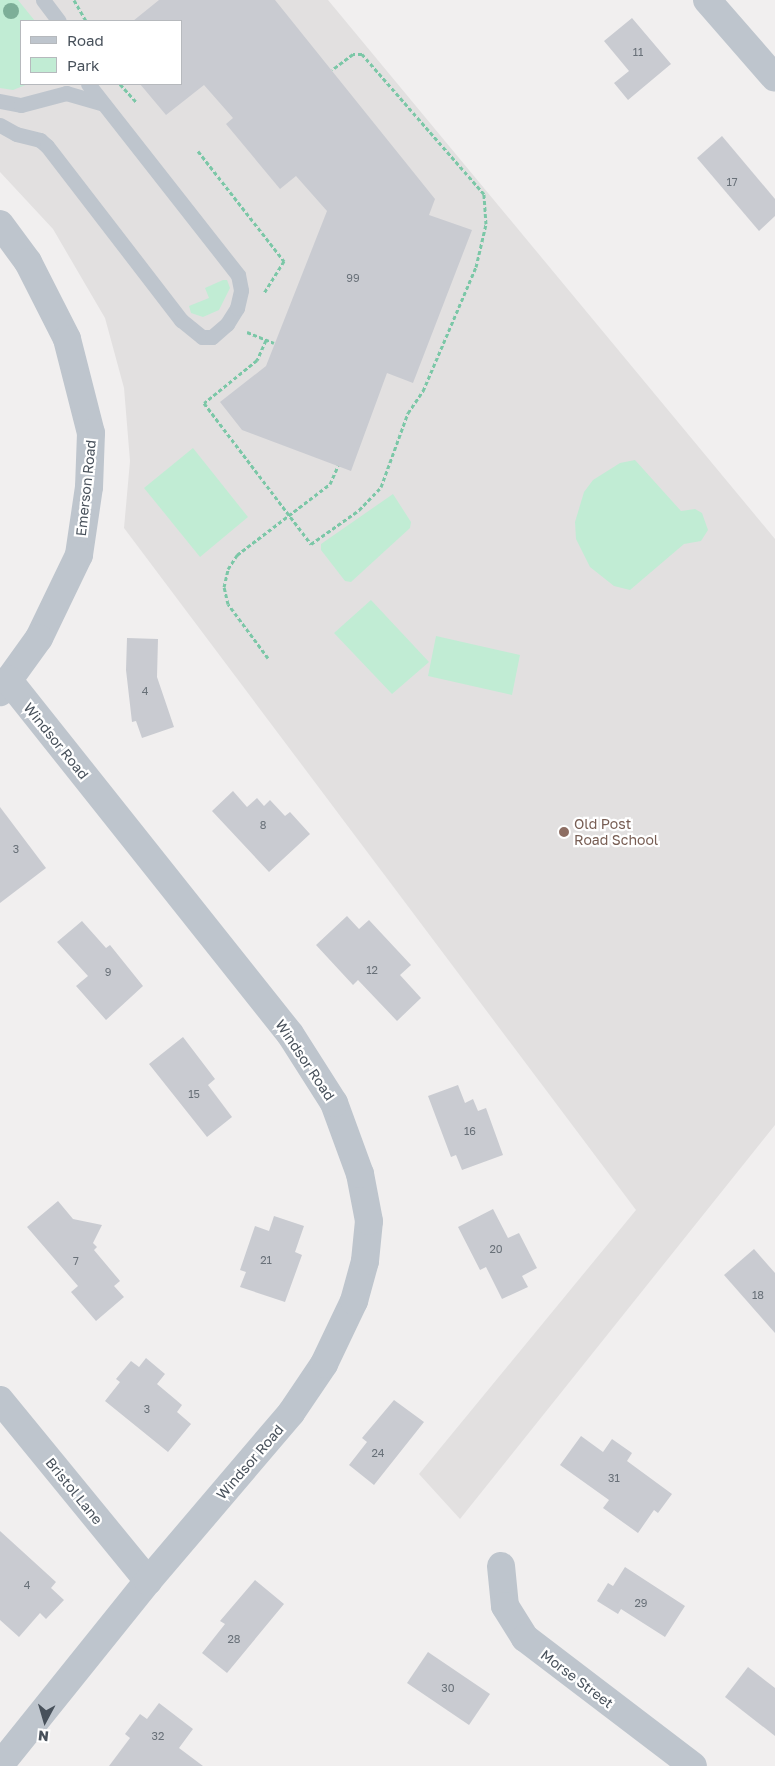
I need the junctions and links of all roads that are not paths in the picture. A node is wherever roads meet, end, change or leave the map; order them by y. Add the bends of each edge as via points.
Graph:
1 (43, 0) edge
2 (706, 0) edge
3 (58, 20) edge
4 (775, 78) edge
5 (89, 85) edge
6 (0, 100) edge
7 (103, 103) junction
8 (0, 125) edge
9 (0, 224) edge
10 (4, 686) edge
11 (0, 1400) edge
12 (501, 1566) dead end
13 (148, 1581) junction
14 (0, 1765) edge
15 (693, 1766) edge

1 - 3 lane
2 - 4 street
5 - 7 lane
6 - 7 lane via 21,104 66,93
7 - 8 lane via 238,275 240,298 227,324 206,338 190,329 47,146 40,140 16,134
9 - 10 street, Emerson Road via 28,262 67,339 92,433 89,487 79,555 39,638
10 - 13 street, Windsor Road via 290,1034 334,1103 360,1174 369,1221 365,1261 354,1301 324,1364 291,1414
11 - 13 street, Bristol Lane
12 - 15 street, Morse Street via 505,1606 525,1638
13 - 14 street, Windsor Road

